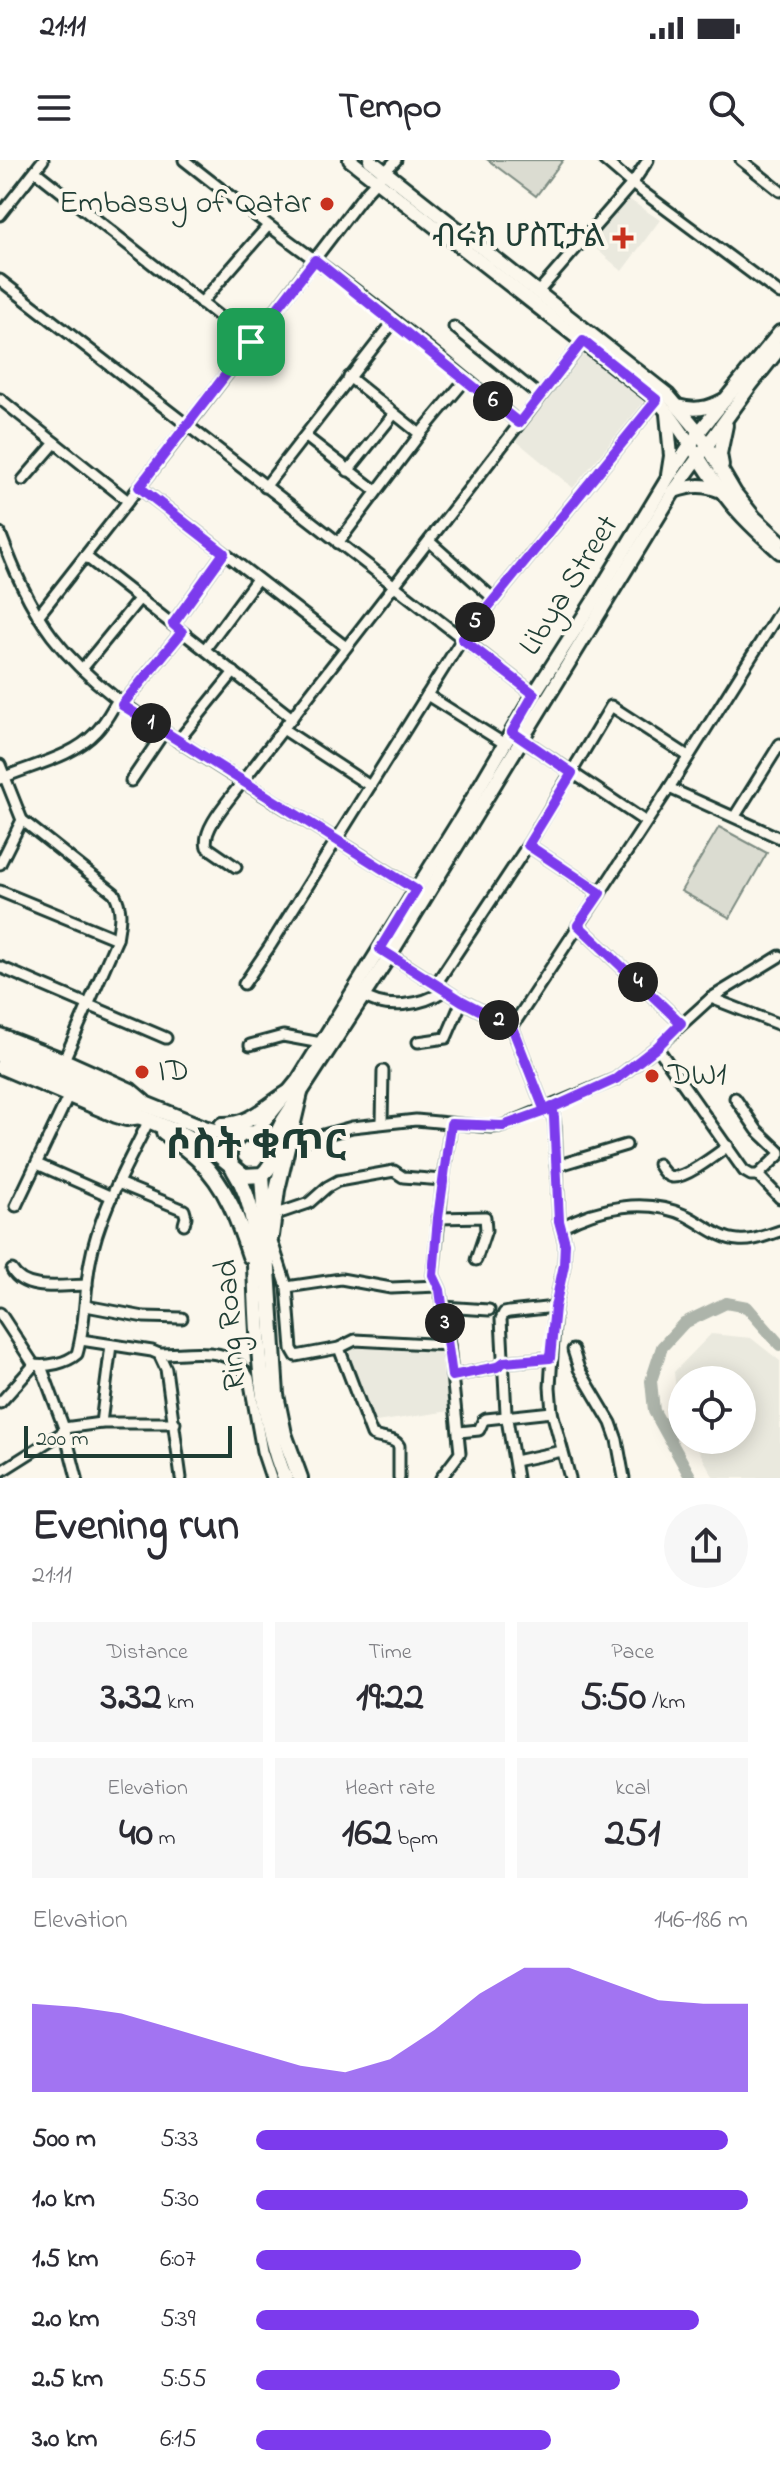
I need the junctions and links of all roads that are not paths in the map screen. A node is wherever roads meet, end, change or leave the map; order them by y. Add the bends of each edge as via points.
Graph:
1 (43, 160) edge
2 (184, 160) edge
3 (350, 160) edge
4 (370, 160) edge
5 (396, 160) edge
6 (604, 160) edge
7 (648, 160) edge
8 (741, 160) edge
9 (35, 171) junction
10 (381, 176) junction
11 (632, 184) junction
12 (780, 191) edge
13 (0, 215) edge
14 (267, 227) junction
15 (315, 260) junction
16 (0, 280) edge
17 (538, 292) junction
18 (780, 294) edge
19 (201, 303) junction
20 (394, 321) junction
21 (454, 327) dead end
22 (780, 332) edge
23 (586, 337) junction
24 (251, 342) junction
25 (777, 350) edge
26 (349, 377) junction
27 (466, 379) junction
28 (540, 396) junction
29 (729, 397) junction
30 (0, 399) edge
31 (657, 400) junction
32 (672, 408) junction
33 (394, 414) junction
34 (730, 414) junction
35 (519, 423) junction
36 (187, 426) junction
37 (699, 432) junction
38 (420, 434) junction
39 (305, 436) junction
40 (55, 443) junction
41 (697, 452) junction
42 (348, 471) junction
43 (723, 473) junction
44 (668, 478) junction
45 (23, 480) dead end
46 (139, 487) junction
47 (265, 487) junction
48 (376, 491) junction
49 (674, 491) junction
50 (721, 491) junction
51 (128, 501) junction
52 (0, 533) edge
53 (429, 541) junction
54 (780, 541) edge
55 (338, 543) junction
56 (780, 552) edge
57 (224, 553) junction
58 (85, 556) junction
59 (257, 579) junction
60 (394, 586) junction
61 (140, 598) junction
62 (494, 599) junction
63 (780, 611) edge
64 (38, 616) junction
65 (173, 624) junction
66 (182, 632) junction
67 (462, 639) junction
68 (346, 647) junction
69 (205, 649) junction
70 (82, 669) junction
71 (234, 672) junction
72 (534, 694) junction
73 (427, 695) junction
74 (120, 703) junction
75 (292, 718) junction
76 (283, 729) junction
77 (164, 732) junction
78 (513, 738) junction
79 (178, 741) junction
80 (780, 744) edge
81 (688, 756) junction
82 (0, 765) edge
83 (572, 773) junction
84 (3, 777) edge
85 (131, 781) dead end
86 (242, 782) junction
87 (370, 786) junction
88 (669, 788) junction
89 (735, 816) junction
90 (22, 820) junction
91 (646, 822) junction
92 (780, 838) edge
93 (337, 839) junction
94 (528, 845) junction
95 (0, 864) edge
96 (236, 867) dead end
97 (416, 890) junction
98 (0, 891) edge
99 (600, 893) junction
100 (578, 925) junction
101 (117, 939) junction
102 (385, 952) junction
103 (780, 956) edge
104 (0, 967) edge
105 (244, 984) dead end
106 (441, 987) junction
107 (362, 995) junction
108 (711, 998) junction
109 (462, 1001) junction
110 (88, 1004) junction
111 (681, 1023) junction
112 (780, 1025) edge
113 (512, 1027) junction
114 (0, 1035) edge
115 (166, 1038) dead end
116 (418, 1042) dead end
117 (321, 1043) junction
118 (0, 1045) edge
119 (250, 1045) dead end
120 (657, 1047) junction
121 (0, 1056) edge
122 (64, 1060) junction
123 (0, 1067) edge
124 (383, 1071) dead end
125 (294, 1093) junction
126 (68, 1097) junction
127 (735, 1098) dead end
128 (548, 1109) junction
129 (148, 1117) junction
130 (182, 1120) junction
131 (382, 1123) junction
132 (451, 1124) junction
133 (249, 1133) junction
134 (290, 1138) junction
135 (271, 1144) junction
136 (626, 1145) dead end
137 (728, 1146) junction
138 (780, 1153) edge
139 (37, 1164) junction
140 (658, 1164) dead end
141 (556, 1166) junction
142 (233, 1168) junction
143 (262, 1175) junction
144 (758, 1175) junction
145 (443, 1180) junction
146 (118, 1183) junction
147 (112, 1197) junction
148 (780, 1198) edge
149 (16, 1206) dead end
150 (274, 1215) junction
151 (438, 1218) junction
152 (184, 1224) dead end
153 (561, 1227) junction
154 (780, 1231) edge
155 (271, 1238) junction
156 (476, 1260) dead end
157 (268, 1261) junction
158 (12, 1270) dead end
159 (256, 1276) junction
160 (87, 1285) junction
161 (438, 1286) junction
162 (287, 1287) junction
163 (86, 1306) junction
164 (443, 1307) junction
165 (555, 1307) junction
166 (489, 1310) dead end
167 (0, 1313) edge
168 (182, 1318) dead end
169 (81, 1340) junction
170 (111, 1345) junction
171 (449, 1345) junction
172 (339, 1348) junction
173 (573, 1350) dead end
174 (159, 1354) junction
175 (550, 1358) junction
176 (504, 1362) junction
177 (37, 1365) junction
178 (452, 1376) junction
179 (0, 1403) edge
180 (552, 1412) junction
181 (508, 1417) junction
182 (101, 1423) junction
183 (175, 1423) junction
184 (64, 1429) junction
185 (459, 1432) junction
186 (562, 1451) junction
187 (515, 1461) junction
188 (0, 1472) edge
189 (77, 1478) edge
190 (181, 1478) edge
191 (271, 1478) edge
192 (285, 1478) edge
193 (300, 1478) edge
194 (399, 1478) edge
195 (441, 1478) edge
196 (517, 1478) edge
197 (570, 1478) edge
198 (624, 1478) edge

1 - 9 street
2 - 14 street
3 - 10 main road
4 - 10 main road
5 - 10 street
6 - 11 street
7 - 11 street
8 - 12 street
9 - 13 street
9 - 19 street
10 - 15 street
10 - 17 main road
10 - 23 main road
11 - 17 street
11 - 18 street
14 - 15 street
14 - 19 street
15 - 20 street
15 - 24 street
16 - 36 street
17 - 23 main road
19 - 24 street
20 - 26 street
20 - 27 street
21 - 28 street
22 - 25 main road
23 - 28 street
23 - 31 main road
23 - 32 main road via 652,382
24 - 36 street
25 - 29 main road
25 - 34 main road
26 - 33 street
26 - 39 street
27 - 35 street
27 - 38 street
28 - 35 street
29 - 32 main road via 699,410
29 - 37 main road
30 - 40 street
31 - 32 main road
31 - 62 street
32 - 37 main road
32 - 41 main road
32 - 44 main road
33 - 38 street
33 - 42 street
34 - 41 main road
34 - 43 main road via 720,454
35 - 53 street
36 - 46 street
36 - 47 street
37 - 41 main road
38 - 48 street
39 - 42 street
39 - 47 street
40 - 45 street
40 - 51 street
41 - 43 main road
41 - 44 main road, Libya Street
41 - 49 main road, Libya Street
41 - 50 main road
42 - 48 street
43 - 54 main road via 754,517
44 - 72 main road, Libya Street
46 - 51 street
46 - 57 street
47 - 55 street
48 - 55 street
49 - 50 main road via 692,485
49 - 78 main road, Libya Street
50 - 56 main road
51 - 58 street
52 - 64 street
53 - 60 street
53 - 62 street
55 - 60 street
57 - 59 street
57 - 65 street
58 - 61 street
58 - 64 street
59 - 68 street
59 - 69 street
60 - 67 street
60 - 68 street
61 - 65 street
61 - 70 street
62 - 67 street
63 - 81 street
64 - 70 street
65 - 66 street
66 - 69 street
66 - 74 street
67 - 72 street
67 - 73 street
68 - 75 street
69 - 71 street
70 - 74 street
71 - 75 street
71 - 79 street
72 - 78 main road, Libya Street
73 - 78 street
73 - 87 street
74 - 77 street
74 - 84 street via 83,745
75 - 76 street
76 - 86 street
76 - 87 street
77 - 79 street
77 - 85 street
78 - 83 street
78 - 97 main road, Libya Street
78 - 102 main road, Libya Street
79 - 86 street
80 - 89 street
81 - 83 street via 611,706
81 - 88 street
82 - 84 street
83 - 91 street
83 - 94 street
84 - 90 street
86 - 93 street
86 - 96 street via 205,836 207,847
87 - 93 street
88 - 89 street
88 - 91 street
89 - 92 street
90 - 95 street
90 - 101 street via 114,893 122,918
91 - 99 street
93 - 97 street
93 - 105 street
94 - 99 street
94 - 106 street
97 - 102 main road, Libya Street
98 - 101 street
99 - 100 street
100 - 111 street
100 - 113 street
101 - 110 street
102 - 106 street
102 - 107 main road, Libya Street
102 - 117 main road, Libya Street
103 - 108 street
104 - 110 street
106 - 107 street via 435,996 401,1005 372,1002
106 - 109 street
107 - 125 main road, Libya Street
108 - 111 street
108 - 112 street
109 - 113 street
109 - 116 street via 446,1038
110 - 115 street
110 - 122 street
111 - 120 street
113 - 128 street
114 - 122 main road
117 - 119 street via 283,1036
117 - 125 main road, Libya Street
118 - 129 highway
120 - 128 street via 616,1079
120 - 137 street
121 - 129 highway
122 - 129 main road via 142,1097
123 - 126 main road
124 - 131 street
125 - 130 highway via 235,1125
125 - 133 main road, Libya Street
125 - 134 highway
125 - 135 main road, Libya Street
126 - 129 main road via 126,1119
126 - 139 street
127 - 138 street
128 - 132 street via 503,1126
128 - 141 street via 555,1126
129 - 130 highway
129 - 142 highway via 215,1152
129 - 146 street
129 - 159 highway via 201,1162 227,1195
130 - 133 highway via 222,1133
131 - 132 street
131 - 134 street via 310,1140
132 - 145 street
133 - 135 highway
133 - 142 highway via 230,1147
134 - 150 highway
135 - 143 highway via 271,1165
136 - 141 street
137 - 140 street via 682,1176 672,1177
137 - 144 street via 744,1171
138 - 144 street
139 - 147 street
139 - 149 street
141 - 153 street
142 - 143 highway via 244,1176
142 - 159 highway, Ring Road via 250,1202
143 - 157 highway, Ring Road
144 - 148 street
145 - 150 street via 403,1177 394,1171 338,1181 309,1203
145 - 151 street
146 - 147 street
146 - 152 street via 184,1210
147 - 160 street
150 - 155 highway
151 - 156 street via 485,1217
151 - 161 street via 433,1275
153 - 154 street via 583,1216 643,1206 685,1215 734,1240
153 - 165 street via 564,1265
155 - 157 highway
155 - 162 street
157 - 193 highway, Ring Road via 276,1395
158 - 160 street via 33,1285
159 - 192 highway, Ring Road via 264,1395
160 - 163 street
161 - 162 street via 391,1288 341,1279
161 - 164 street
162 - 172 street via 293,1353
163 - 168 street
163 - 169 street
164 - 166 street
164 - 171 street
165 - 175 street
165 - 176 street via 504,1313
167 - 177 street
169 - 170 street
169 - 177 street via 72,1359
170 - 174 street
170 - 182 street
171 - 172 street via 355,1340
171 - 178 street
172 - 194 street via 372,1435 399,1446
173 - 198 street via 611,1423
174 - 183 street
174 - 191 street via 226,1355 244,1369
175 - 176 street
175 - 180 street
176 - 178 street
176 - 181 street
177 - 179 street
177 - 184 street
178 - 185 street
180 - 181 street
180 - 186 street
181 - 185 street via 486,1419 479,1430
181 - 187 street
182 - 183 street
182 - 184 street
183 - 190 street
184 - 188 street
184 - 189 street
185 - 195 street via 460,1453
186 - 187 street
186 - 197 street
187 - 196 street

